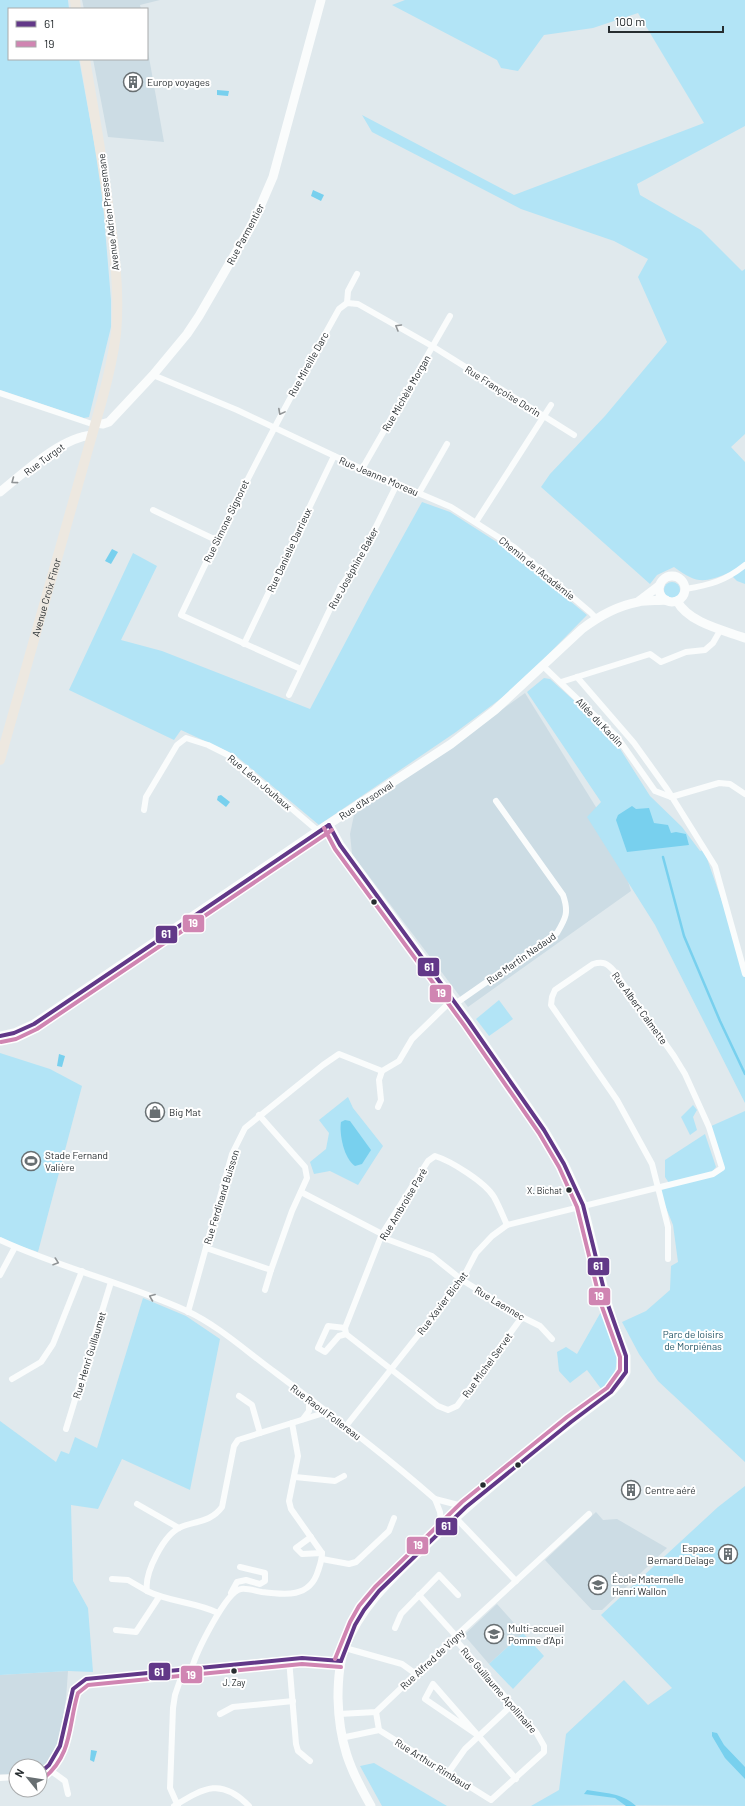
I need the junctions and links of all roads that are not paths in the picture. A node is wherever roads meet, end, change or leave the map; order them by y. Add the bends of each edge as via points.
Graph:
1 (321, 0) edge
2 (85, 60) edge
3 (357, 274) dead end
4 (347, 303) junction
5 (450, 316) dead end
6 (432, 346) junction
7 (153, 375) junction
8 (0, 393) edge
9 (551, 405) dead end
10 (544, 417) junction
11 (94, 428) junction
12 (273, 428) junction
13 (574, 435) dead end
14 (447, 444) dead end
15 (334, 456) junction
16 (362, 469) junction
17 (397, 484) junction
18 (0, 492) edge
19 (420, 493) junction
20 (153, 510) dead end
21 (476, 522) junction
22 (216, 540) junction
23 (745, 565) edge
24 (660, 584) junction
25 (685, 589) junction
26 (666, 600) junction
27 (639, 601) junction
28 (677, 601) junction
29 (596, 618) junction
30 (721, 629) junction
31 (745, 638) edge
32 (244, 644) junction
33 (542, 666) junction
34 (301, 669) junction
35 (577, 677) junction
36 (561, 682) junction
37 (289, 695) dead end
38 (0, 760) edge
39 (745, 794) edge
40 (671, 797) junction
41 (496, 801) dead end
42 (144, 810) dead end
43 (329, 825) junction
44 (318, 831) junction
45 (745, 974) edge
46 (454, 1002) junction
47 (0, 1036) edge
48 (382, 1071) junction
49 (378, 1107) dead end
50 (259, 1115) junction
51 (658, 1188) junction
52 (301, 1192) junction
53 (583, 1205) junction
54 (507, 1225) junction
55 (382, 1236) junction
56 (0, 1240) edge
57 (15, 1247) junction
58 (206, 1248) junction
59 (668, 1259) dead end
60 (271, 1270) junction
61 (82, 1271) junction
62 (0, 1275) edge
63 (462, 1280) junction
64 (112, 1282) junction
65 (266, 1290) dead end
66 (188, 1312) junction
67 (522, 1317) junction
68 (346, 1331) junction
69 (552, 1339) dead end
70 (391, 1370) junction
71 (12, 1379) dead end
72 (239, 1396) dead end
73 (309, 1399) junction
74 (327, 1412) junction
75 (303, 1419) junction
76 (292, 1423) junction
77 (346, 1426) junction
78 (66, 1429) dead end
79 (260, 1433) junction
80 (344, 1476) dead end
81 (295, 1477) junction
82 (435, 1499) junction
83 (137, 1504) dead end
84 (466, 1507) junction
85 (589, 1514) dead end
86 (456, 1517) junction
87 (394, 1518) dead end
88 (179, 1528) junction
89 (442, 1529) junction
90 (311, 1537) junction
91 (322, 1556) junction
92 (240, 1567) dead end
93 (112, 1579) dead end
94 (516, 1581) junction
95 (147, 1590) junction
96 (230, 1594) junction
97 (419, 1595) junction
98 (458, 1595) dead end
99 (159, 1597) junction
100 (218, 1613) junction
101 (395, 1628) dead end
102 (116, 1630) dead end
103 (455, 1637) junction
104 (345, 1648) junction
105 (289, 1659) junction
106 (341, 1661) junction
107 (192, 1668) junction
108 (184, 1669) junction
109 (416, 1674) junction
110 (293, 1701) junction
111 (512, 1705) junction
112 (376, 1712) junction
113 (220, 1714) dead end
114 (338, 1714) junction
115 (379, 1730) junction
116 (479, 1736) junction
117 (341, 1738) junction
118 (310, 1761) dead end
119 (48, 1767) edge
120 (48, 1769) edge
121 (448, 1774) junction
122 (516, 1779) junction
123 (68, 1794) dead end
124 (248, 1804) edge
125 (176, 1805) edge
126 (371, 1806) edge

1 - 7 street, Rue Parmentier via 273,177 254,221 199,316
2 - 11 main road, Avenue Adrien Pressemane via 114,241 117,302 111,366
3 - 4 street, Rue Mireille Darc via 348,291
6 -> 4 street via 358,304
4 -> 12 street, Rue Mireille Darc via 339,309
5 - 6 street, Rue Michèle Morgan
6 - 10 street, Rue Françoise Dorin
6 - 16 street, Rue Michèle Morgan
7 - 11 street, Rue Parmentier via 109,422
7 - 12 street, Rue Jeanne Moreau
8 - 11 street
9 - 10 street
10 - 13 street, Rue Françoise Dorin
10 - 21 street
11 -> 18 street, Rue Turgot via 67,442
11 - 38 main road, Avenue Croix Finor
12 - 15 street, Rue Jeanne Moreau
12 - 22 street, Rue Simone Signoret
14 - 19 street
15 - 16 street, Rue Jeanne Moreau
15 - 32 street, Rue Danielle Darrieux
16 - 17 street, Rue Jeanne Moreau
17 - 19 street, Rue Jeanne Moreau
17 - 34 street, Rue Joséphine Baker via 360,559 341,586
19 - 21 street, Rue Jeanne Moreau
20 - 22 street
21 - 29 street, Chemin de l’Académie via 514,547
22 - 32 street, Rue Simone Signoret via 181,615
23 - 25 street via 724,580
24 - 25 street via 672,577 680,579
24 - 26 street via 660,592
24 - 27 street, Rue d'Arsonval
25 - 28 street via 683,596
26 - 27 street, Rue d'Arsonval
26 - 28 street
27 - 29 street, Rue d'Arsonval
28 - 30 street via 691,615
29 - 33 street, Rue d'Arsonval
30 - 31 street
30 - 35 street via 713,643 705,650 686,652 661,662 650,654
32 - 34 street
33 - 36 street, Allée du Kaolin
33 - 43 street, Rue d'Arsonval via 495,710 451,744
34 - 37 street, Rue Joséphine Baker
35 - 36 street
35 - 40 street via 629,735
36 - 40 street, Allée du Kaolin via 617,737 655,790
39 - 40 street via 730,784 719,783
40 - 45 street via 715,866
41 - 46 street, Rue Martin Nadaud via 563,895 567,907 566,919 557,933
42 - 44 street, Rue Léon Jouhaux via 146,797 176,745 186,738 230,756
43 - 44 street, Rue d'Arsonval
43 - 46 street via 340,845
44 - 47 street, Rue d'Arsonval via 34,1024
46 - 48 street via 412,1039 399,1061
46 - 53 street via 544,1130 564,1164
48 - 49 street via 379,1080 381,1100
48 - 50 street, Rue Ferdinand Buisson via 339,1054
50 - 52 street via 305,1167 307,1178
50 - 58 street, Rue Ferdinand Buisson via 245,1128 232,1154
51 - 51 street, Rue Albert Calmette via 652,1164 633,1127 551,1005 555,990 599,962 608,965 614,971 674,1056 700,1106 722,1168 713,1174
51 - 53 street, Rue Xavier Bichat
51 - 59 street, Rue Albert Calmette via 668,1227
52 - 55 street, Rue Laennec
52 - 60 street
53 - 54 street, Rue Xavier Bichat
53 - 84 street via 607,1302 626,1356 626,1372 611,1392
54 - 55 street, Rue Ambroise Paré via 494,1196 486,1186 434,1156 428,1161
54 - 63 street, Rue Xavier Bichat via 476,1253
55 - 63 street, Rue Laennec via 432,1256
55 - 68 street, Rue Ambroise Paré
56 - 57 street, Rue Raoul Follereau
57 -> 61 street, Rue Raoul Follereau
57 - 62 street
58 - 60 street
58 - 66 street, Rue Ferdinand Buisson
60 - 65 street
61 - 64 street, Rue Raoul Follereau
61 - 71 street via 53,1344 41,1362
63 - 67 street, Rue Laennec
63 - 70 street, Rue Xavier Bichat
66 -> 64 street, Rue Raoul Follereau
64 - 78 street, Rue Henri Guillaumet
66 - 73 street, Rue Raoul Follereau via 217,1329
67 - 69 street, Rue Laennec via 540,1326
67 - 70 street, Rue Michel Servet via 453,1408 448,1410 438,1406
68 - 68 street via 328,1326 318,1348 325,1352
68 - 70 street
70 - 77 street, Rue Xavier Bichat
72 - 79 street via 252,1405
73 - 74 street, Rue Raoul Follereau
73 - 75 street via 309,1411
74 - 75 street
74 - 77 street, Rue Raoul Follereau
75 - 76 street
76 - 79 street
76 - 81 street via 298,1456
77 - 82 street, Rue Raoul Follereau
79 - 88 street via 238,1440 234,1446 222,1508 209,1519
80 - 81 street via 335,1481
81 - 90 street via 289,1501 291,1509
82 - 84 street
82 - 89 street
83 - 88 street
84 - 86 street
85 - 94 street, Rue Alfred de Vigny
86 - 89 street
86 - 94 street
87 - 91 street via 390,1531 356,1562 349,1564
88 - 95 street via 154,1557 146,1584
89 - 104 street via 364,1610
90 - 91 street
90 - 91 street via 296,1548 302,1554
91 - 96 street via 315,1580 310,1587 298,1592 282,1594 240,1588
92 - 96 street via 265,1573 265,1581 260,1584 246,1580 237,1582
93 - 95 street via 128,1580
94 - 103 street, Rue Alfred de Vigny
95 - 99 street
96 - 100 street
97 - 98 street via 440,1575
97 - 101 street via 401,1614
97 - 103 street, Rue Guillaume Apollinaire
99 - 100 street via 209,1608
99 - 102 street via 136,1632
100 - 107 street via 198,1650
103 - 109 street, Rue Alfred de Vigny
103 - 111 street, Rue Guillaume Apollinaire
104 - 106 street
104 - 109 street via 402,1664
105 - 106 street
105 - 107 street
105 - 110 street
106 - 114 street
107 - 108 street
108 - 119 street via 86,1679 80,1682 70,1695 62,1743
108 - 125 street via 173,1708 170,1788
109 - 112 street, Rue Alfred de Vigny
110 - 113 street via 233,1707
110 - 118 street via 298,1751
111 - 116 street
111 - 122 street, Rue Guillaume Apollinaire via 536,1732 544,1746 544,1752
112 - 114 street
112 - 115 street
114 - 117 street
115 - 117 street
115 - 121 street, Rue Arthur Rimbaud
116 - 116 street via 474,1730 433,1684 425,1699
116 - 121 street via 465,1749
116 - 122 street
117 - 126 street via 350,1765
120 - 123 street via 65,1781
121 - 122 street, Rue Arthur Rimbaud via 491,1800
124 - 125 street via 229,1790 217,1787 202,1790

